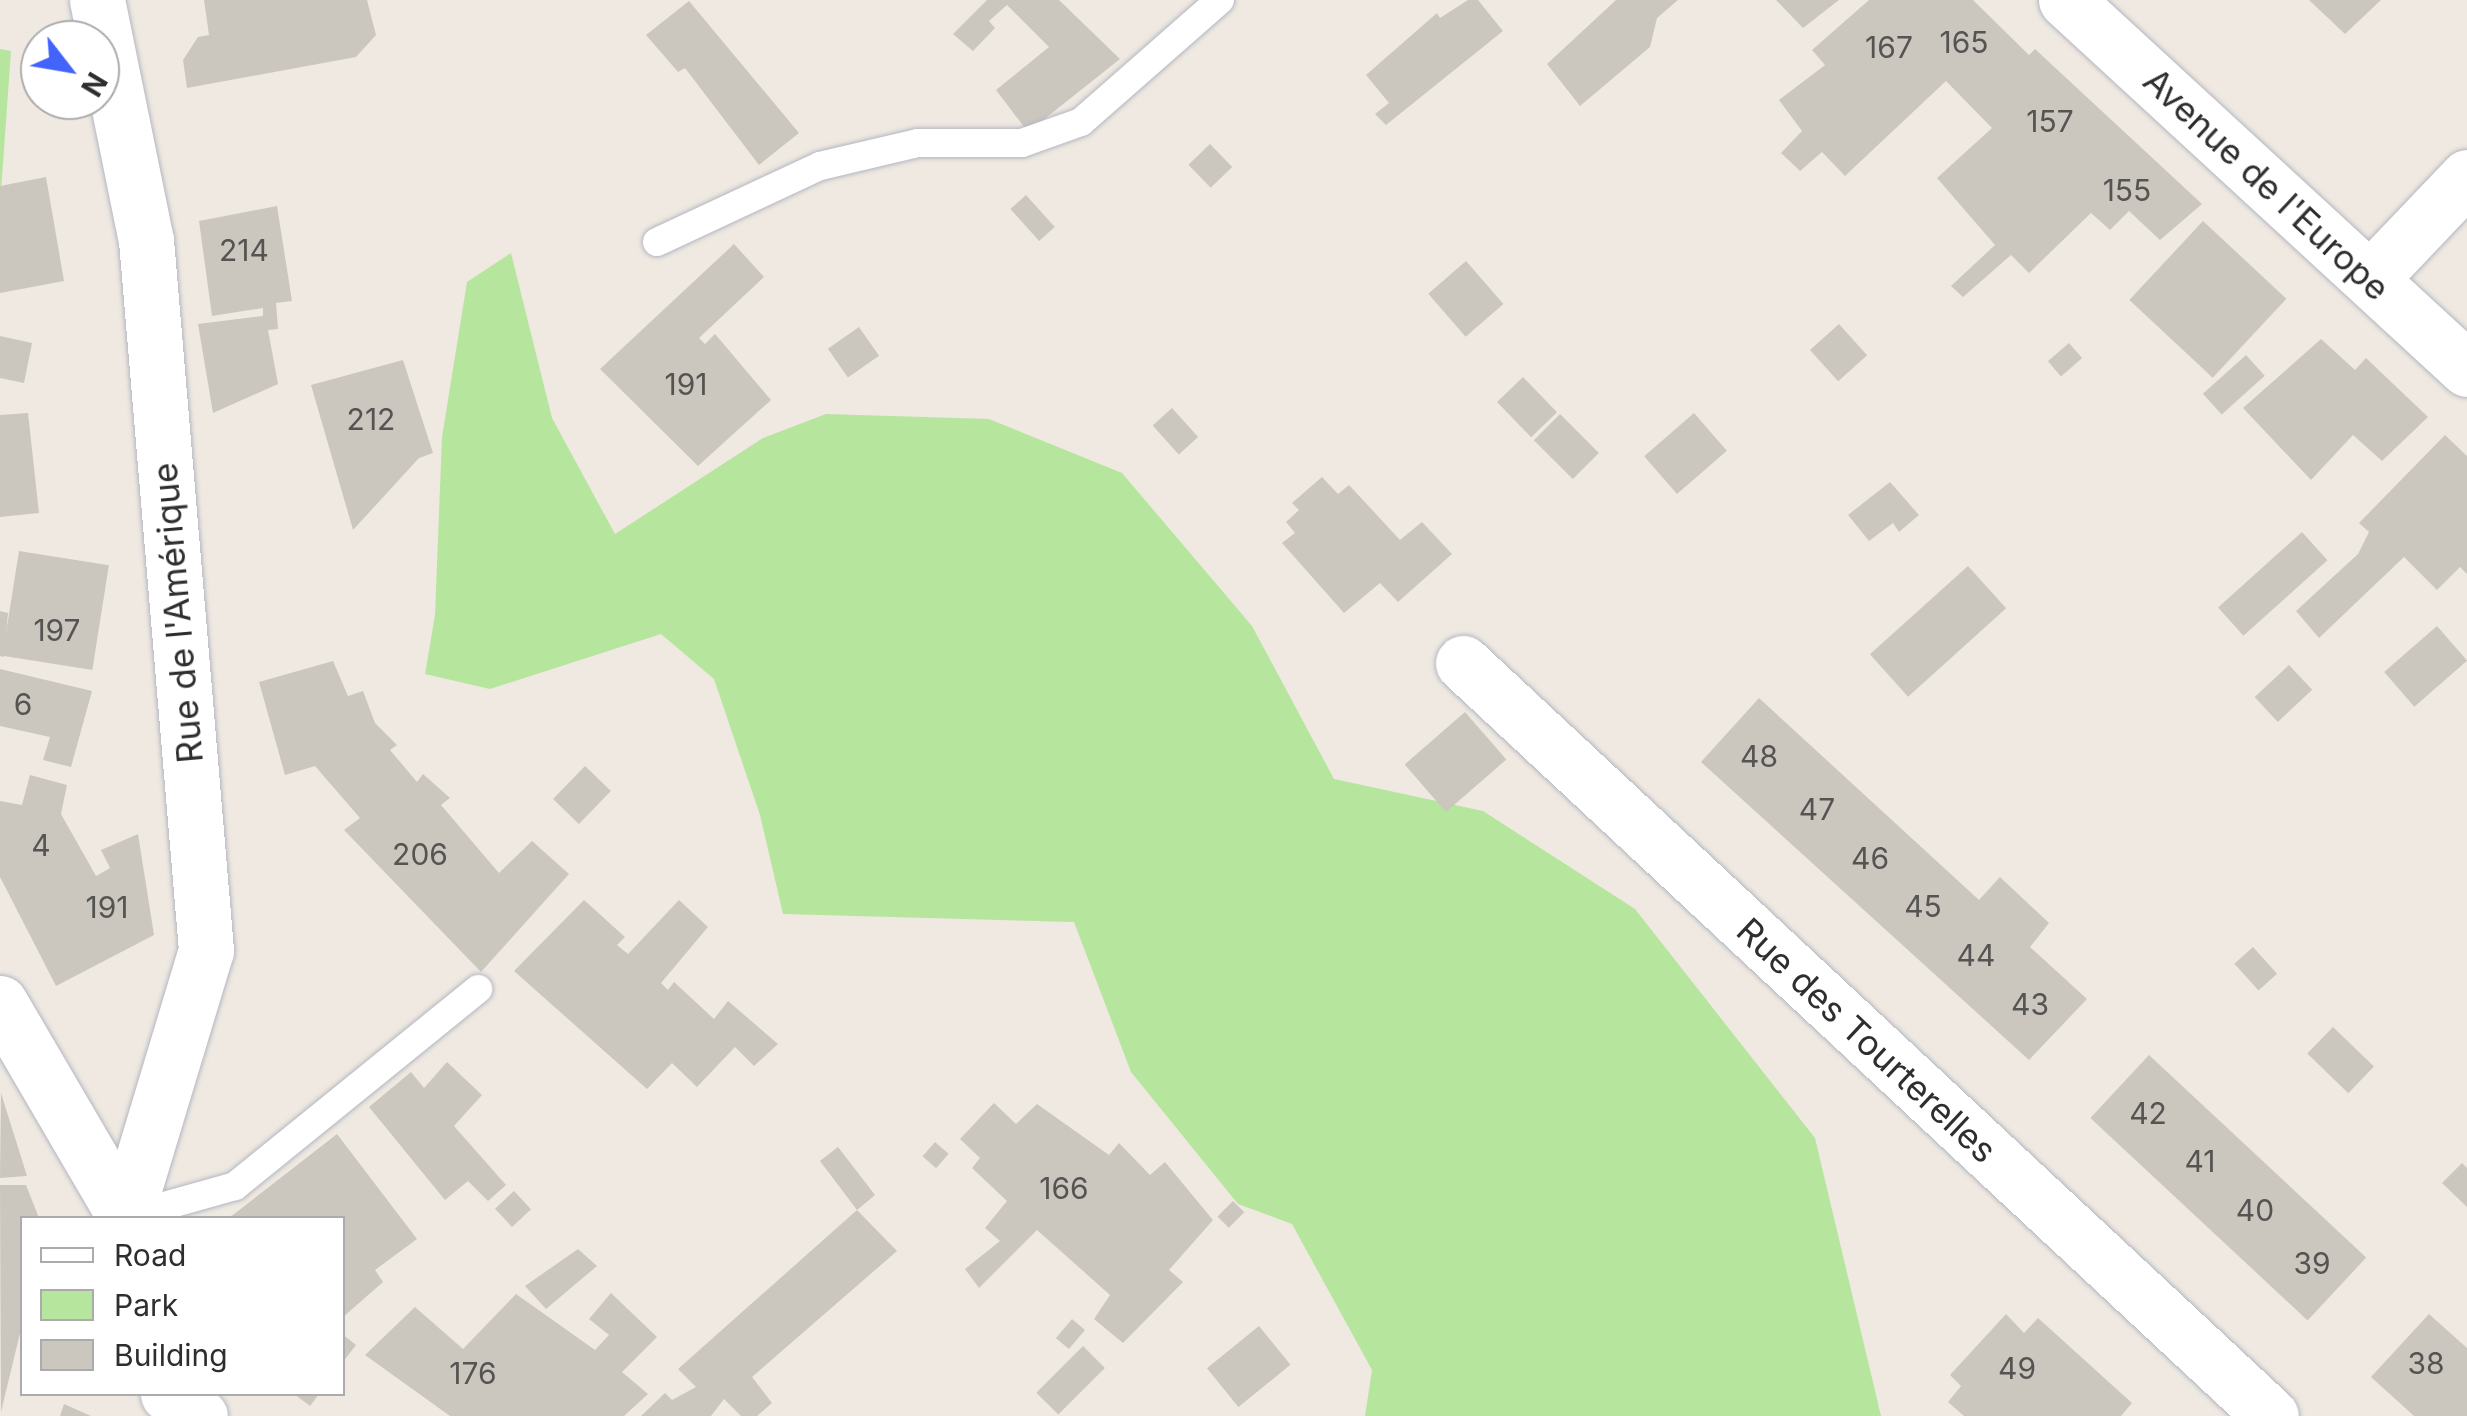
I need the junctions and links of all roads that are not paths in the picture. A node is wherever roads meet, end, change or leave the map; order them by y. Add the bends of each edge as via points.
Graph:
1 (97, 0) edge
2 (1220, 0) edge
3 (2066, 0) edge
4 (2467, 177) edge
5 (657, 242) dead end
6 (2370, 279) junction
7 (2467, 369) edge
8 (1463, 663) dead end
9 (478, 989) dead end
10 (0, 1002) edge
11 (124, 1216) edge
12 (126, 1216) edge
13 (132, 1216) edge
14 (171, 1396) edge
15 (200, 1416) edge
16 (2271, 1416) edge

1 - 12 street, Rue de l'Amérique via 146,240 206,950
2 - 5 lane via 1081,122 1022,143 918,143 820,166
3 - 6 street, Avenue de l'Europe
4 - 6 street
6 - 7 street, Avenue de l'Europe
8 - 16 street, Rue des Tourterelles
9 - 13 lane via 234,1186
10 - 11 street
14 - 15 street

